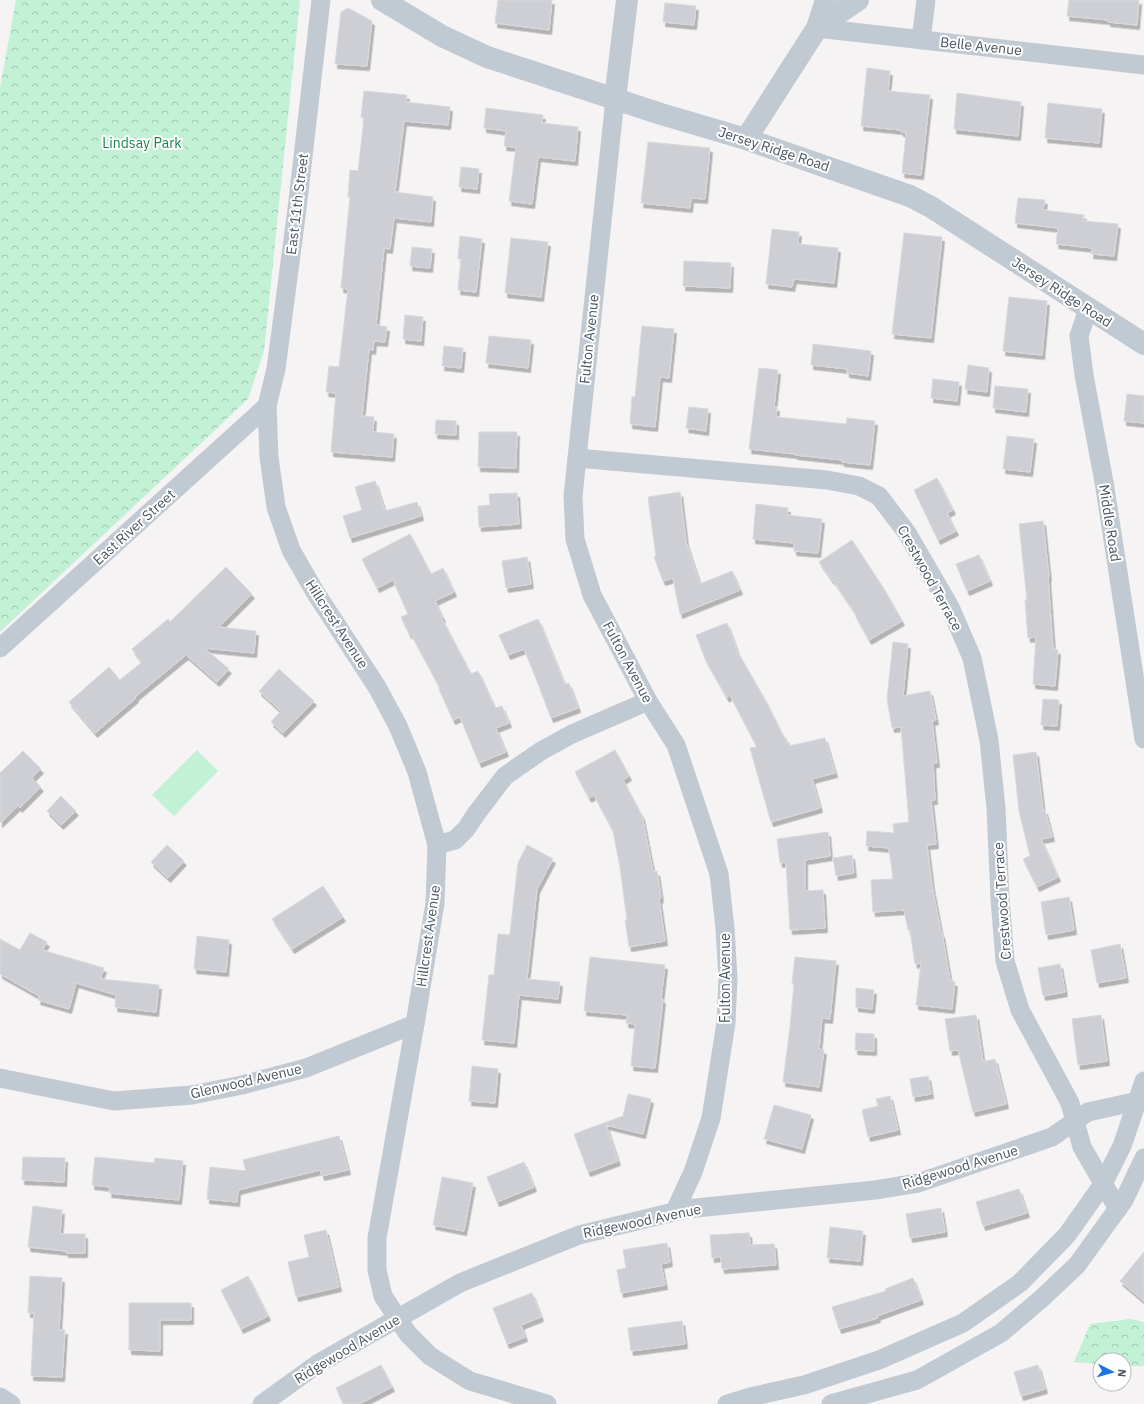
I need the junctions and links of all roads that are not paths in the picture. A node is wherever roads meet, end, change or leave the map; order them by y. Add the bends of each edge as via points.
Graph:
1 (321, 0) edge
2 (382, 0) edge
3 (627, 0) edge
4 (826, 0) edge
5 (858, 0) edge
6 (926, 0) edge
7 (817, 28) junction
8 (921, 40) junction
9 (1144, 65) edge
10 (615, 99) junction
11 (746, 139) junction
12 (1088, 309) junction
13 (1144, 344) edge
14 (267, 406) junction
15 (577, 458) junction
16 (0, 648) edge
17 (648, 701) junction
18 (1144, 739) edge
19 (437, 845) junction
20 (415, 1024) junction
21 (0, 1078) edge
22 (1144, 1081) edge
23 (1141, 1099) edge
24 (1075, 1121) junction
25 (1144, 1158) edge
26 (1104, 1184) junction
27 (1118, 1209) junction
28 (675, 1211) junction
29 (398, 1318) junction
30 (0, 1396) edge
31 (11, 1404) edge
32 (262, 1404) edge
33 (547, 1404) edge
34 (727, 1404) edge
35 (831, 1404) edge

1 - 14 street, East 11th Street via 276,369
2 - 10 street, Jersey Ridge Road via 442,36 487,57
3 - 10 street
4 - 7 street
5 - 7 street
6 - 8 street
7 - 8 street, Belle Avenue
7 - 11 street
8 - 9 street, Belle Avenue
10 - 11 street, Jersey Ridge Road
10 - 15 street, Fulton Avenue
11 - 12 street, Jersey Ridge Road via 910,196
12 - 13 street, Jersey Ridge Road
12 - 18 street, Middle Road via 1079,336 1084,375 1104,482
14 - 16 street, East River Street
14 - 19 street, Hillcrest Avenue via 269,457 276,507 290,550 377,687 398,726 418,772
15 - 17 street, Fulton Avenue via 573,496 575,539 592,595
15 - 24 street, Crestwood Terrace via 827,480 860,486 879,496 907,533 950,608 972,658 989,740 996,808 1005,961 1020,1010 1070,1103
17 - 19 street via 541,750 505,776 455,840
17 - 28 street, Fulton Avenue via 676,745 717,866 726,928 726,1023 711,1118 693,1172
19 - 20 street, Hillcrest Avenue via 434,903
20 - 21 street, Glenwood Avenue via 306,1068 192,1095 114,1102
20 - 29 street, Hillcrest Avenue via 377,1238 377,1270 383,1296
22 - 23 street
23 - 24 street, Ridgewood Avenue via 1088,1112
23 - 26 street
24 - 26 street via 1082,1147
24 - 28 street, Ridgewood Avenue via 1052,1137 918,1183 875,1190
25 - 27 street
26 - 27 street
26 - 34 street via 1067,1235 1044,1260 1020,1283 963,1324 879,1360 804,1385
27 - 35 street via 1077,1265 1041,1300 1001,1333 917,1380
28 - 29 street, Ridgewood Avenue via 579,1235 460,1283
29 - 32 street, Ridgewood Avenue via 319,1363
29 - 33 street, Hillcrest Avenue via 408,1334 430,1356 470,1381
30 - 31 street

